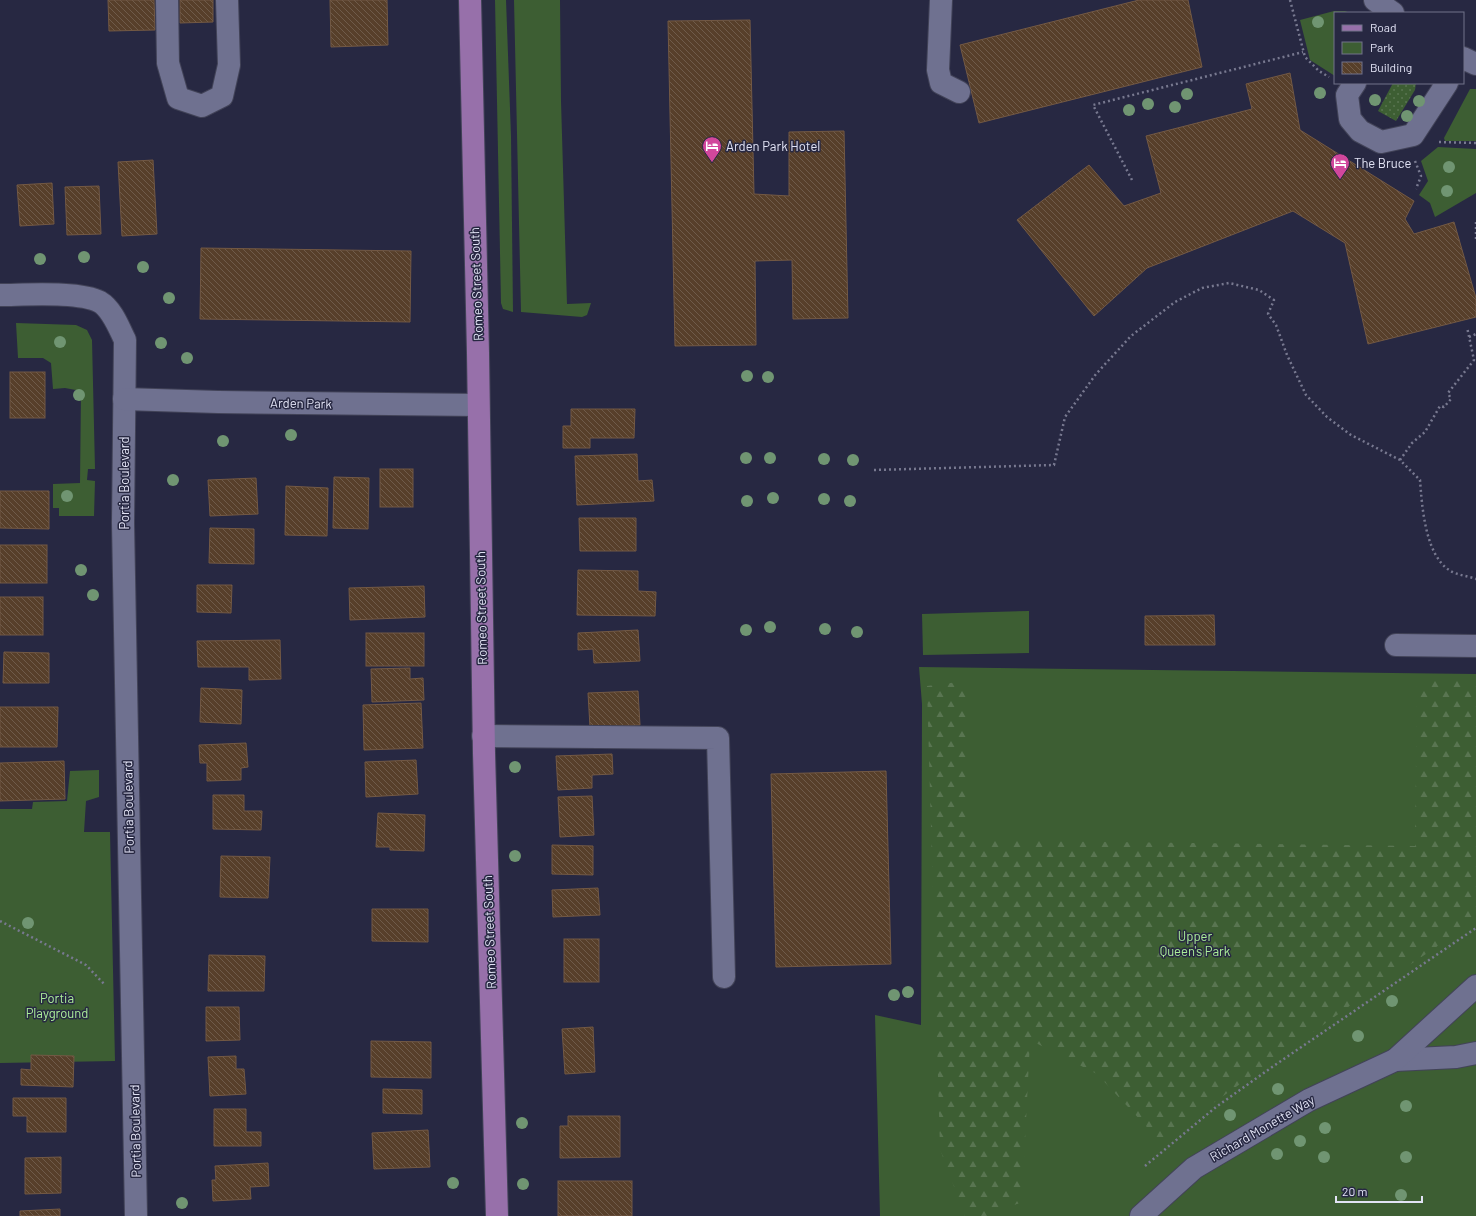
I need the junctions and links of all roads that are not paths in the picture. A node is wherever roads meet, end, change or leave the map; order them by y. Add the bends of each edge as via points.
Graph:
1 (167, 0) edge
2 (227, 0) edge
3 (470, 0) edge
4 (1375, 0) edge
5 (946, 1) edge
6 (1392, 12) edge
7 (1464, 58) edge
8 (1476, 64) edge
9 (1354, 84) edge
10 (1446, 84) edge
11 (959, 92) dead end
12 (0, 295) edge
13 (124, 399) junction
14 (478, 405) junction
15 (1396, 645) dead end
16 (1476, 646) edge
17 (483, 736) junction
18 (724, 977) dead end
19 (1476, 986) edge
20 (1476, 1053) edge
21 (1395, 1060) junction
22 (136, 1216) edge
23 (498, 1216) edge
24 (1141, 1216) edge

1 - 2 street via 168,63 178,98 202,106 222,96 229,65
3 - 14 main road, Romeo Street South
4 - 6 street
5 - 11 street via 938,70 941,83
7 - 8 street
9 - 10 street via 1348,95 1350,119 1360,131 1380,142 1413,135
12 - 13 street, Portia Boulevard via 84,296 101,302 113,317 125,340
13 - 14 street, Arden Park
13 - 22 street, Portia Boulevard via 123,523
14 - 17 main road, Romeo Street South
15 - 16 street
17 - 18 street via 718,738
17 - 23 main road, Romeo Street South
19 - 21 street, Richard Monette Way
20 - 21 street, Richard Monette Way
21 - 24 street, Richard Monette Way via 1308,1100 1194,1168

